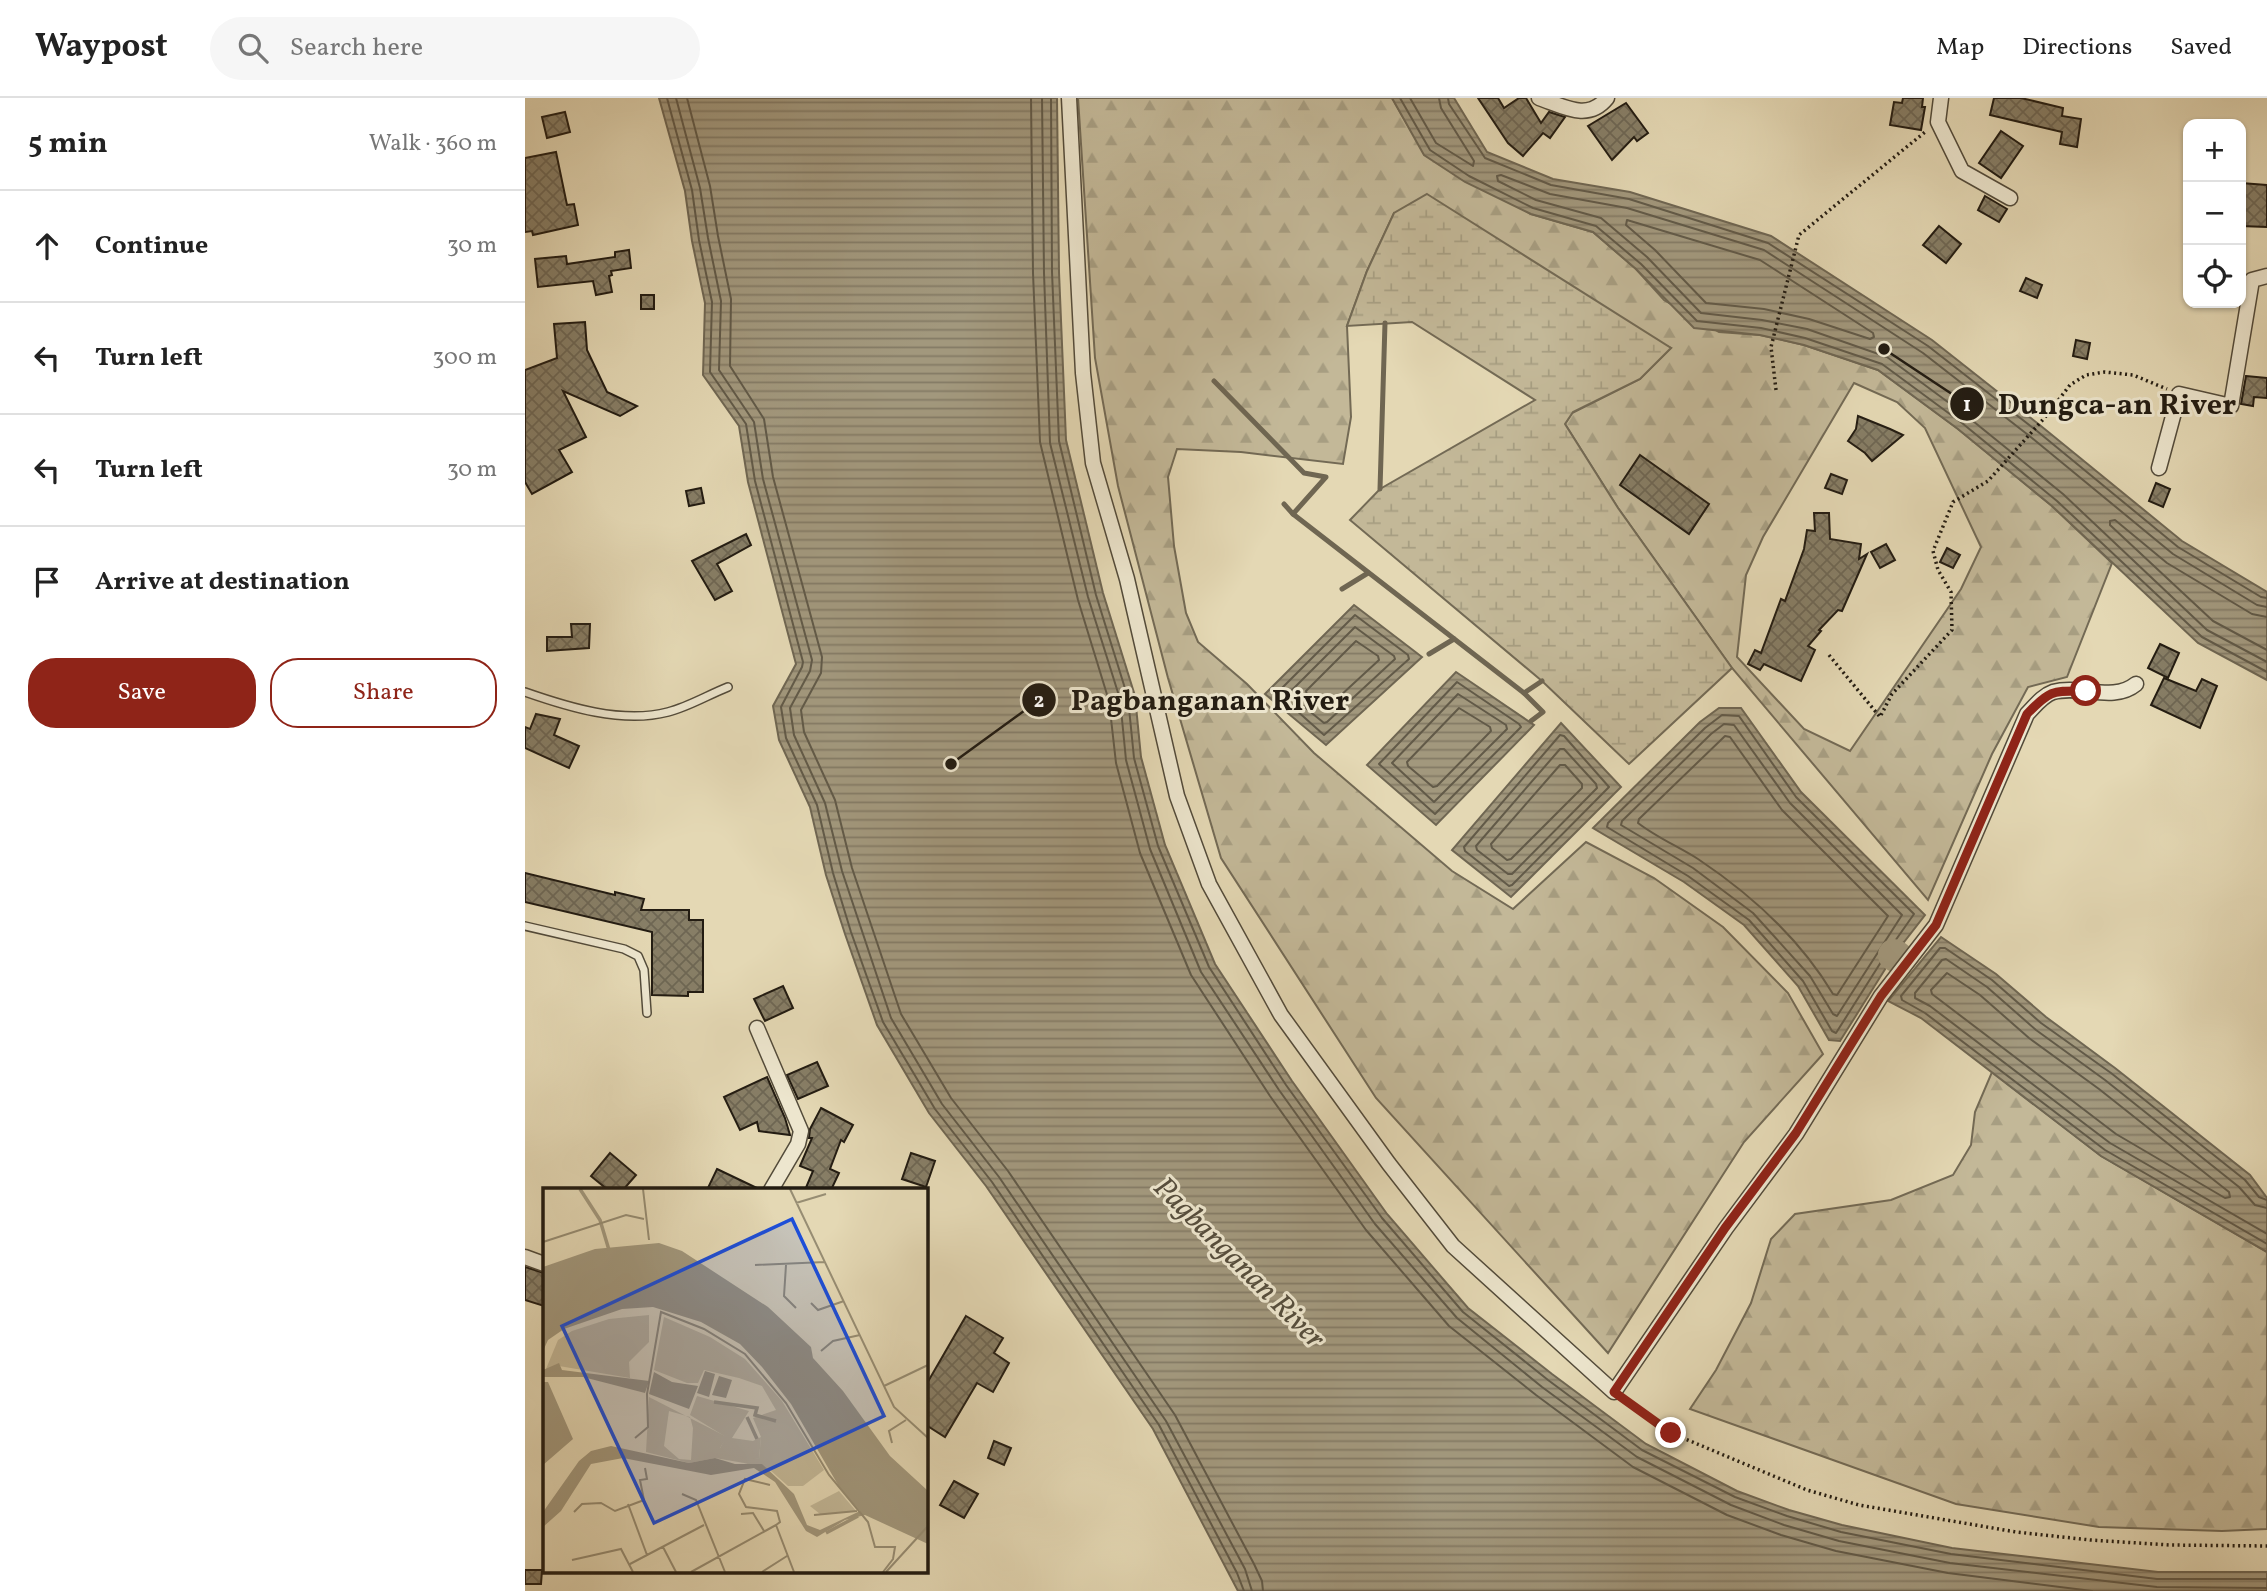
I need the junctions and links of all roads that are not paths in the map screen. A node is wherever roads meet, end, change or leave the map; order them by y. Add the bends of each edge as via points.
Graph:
1 (1069, 98) edge
2 (1539, 98) edge
3 (1607, 98) edge
4 (1941, 98) edge
5 (2010, 198) dead end
6 (2267, 276) edge
7 (2159, 468) dead end
8 (2136, 684) dead end
9 (728, 687) dead end
10 (525, 692) edge
11 (525, 926) edge
12 (647, 1013) dead end
13 (757, 1028) dead end
14 (773, 1188) edge
15 (525, 1257) edge
16 (543, 1264) edge

1 - 8 street via 1083,373 1093,463 1128,579 1177,796 1209,884 1281,1015 1453,1246 1614,1392 1796,1133 1881,996 1936,925 2027,714 2055,691 2112,693
2 - 3 street via 1590,112
4 - 5 street via 1938,122 1962,171
6 - 7 street via 2252,280 2231,406 2179,394
9 - 10 lane via 668,712 624,716
11 - 12 lane via 638,956 644,971
13 - 14 street via 801,1131
15 - 16 street

